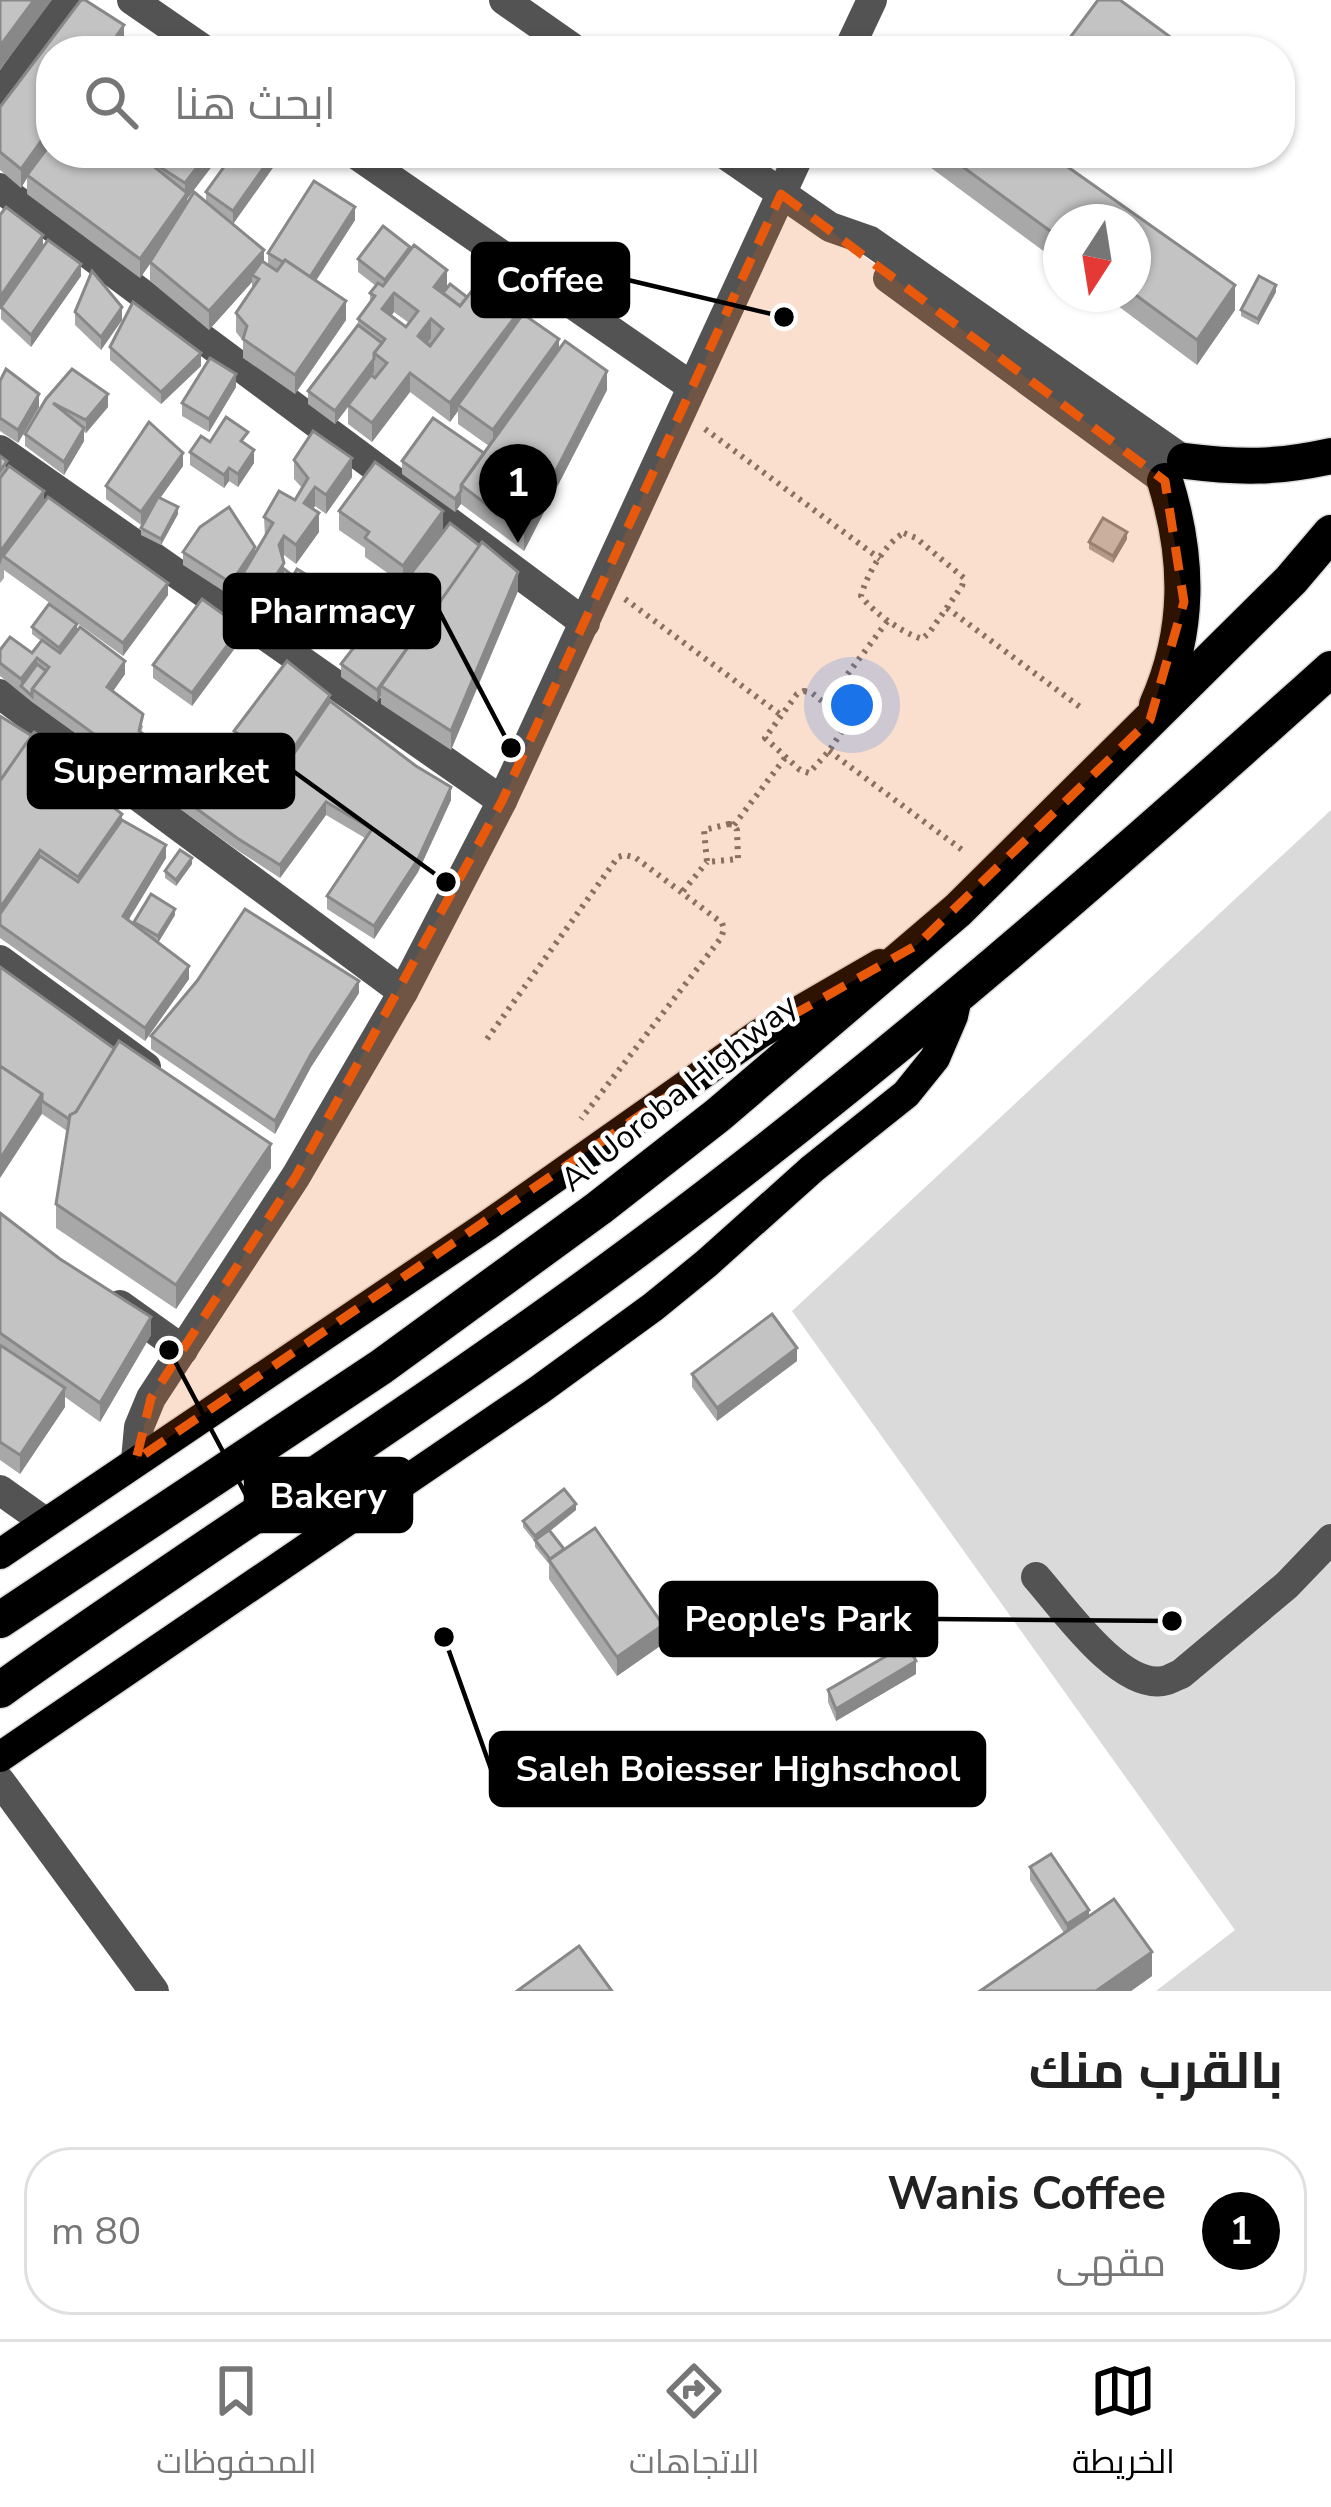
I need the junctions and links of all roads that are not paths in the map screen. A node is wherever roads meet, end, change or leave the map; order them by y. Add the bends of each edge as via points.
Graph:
1 (68, 0) edge
2 (133, 0) edge
3 (504, 0) edge
4 (872, 0) edge
5 (42, 36) edge
6 (185, 36) edge
7 (556, 36) edge
8 (855, 36) edge
9 (36, 45) edge
10 (0, 96) edge
11 (374, 168) edge
12 (744, 168) edge
13 (793, 168) edge
14 (0, 188) edge
15 (781, 194) junction
16 (685, 398) junction
17 (0, 450) edge
18 (1331, 456) edge
19 (1175, 471) junction
20 (1331, 533) edge
21 (585, 622) junction
22 (1331, 669) edge
23 (0, 694) edge
24 (1150, 720) junction
25 (502, 801) junction
26 (917, 945) junction
27 (0, 960) edge
28 (404, 992) junction
29 (958, 993) junction
30 (167, 1082) edge
31 (92, 1285) edge
32 (184, 1350) junction
33 (136, 1460) junction
34 (0, 1490) edge
35 (45, 1522) junction
36 (1331, 1539) edge
37 (0, 1554) edge
38 (1036, 1577) dead end
39 (0, 1620) edge
40 (0, 1690) edge
41 (0, 1757) edge
42 (0, 1781) edge
43 (154, 1991) edge

1 - 5 street
2 - 6 street
3 - 7 street
4 - 8 street
9 - 10 street
11 - 16 street
12 - 15 street
13 - 15 street
14 - 21 street
15 - 16 street
15 - 19 street via 870,242
16 - 21 street
17 - 25 street
18 - 19 highway
19 - 24 highway via 1184,602
20 - 24 highway, Al Uoroba Highway
21 - 25 street
22 - 29 highway
23 - 28 street
24 - 26 highway, Al Uoroba Highway
25 - 28 street
26 - 33 main road via 758,1034
26 - 39 highway, Al Uoroba Highway via 718,1115 478,1298
27 - 30 street
28 - 32 street via 287,1170
29 - 40 highway via 791,1131 496,1353
29 - 41 main road via 935,1058 906,1094 653,1307
31 - 32 street
32 - 33 street via 143,1412
33 - 35 main road
34 - 35 street
35 - 37 main road
36 - 38 street via 1269,1600 1162,1682 1140,1678 1100,1651
42 - 43 street

